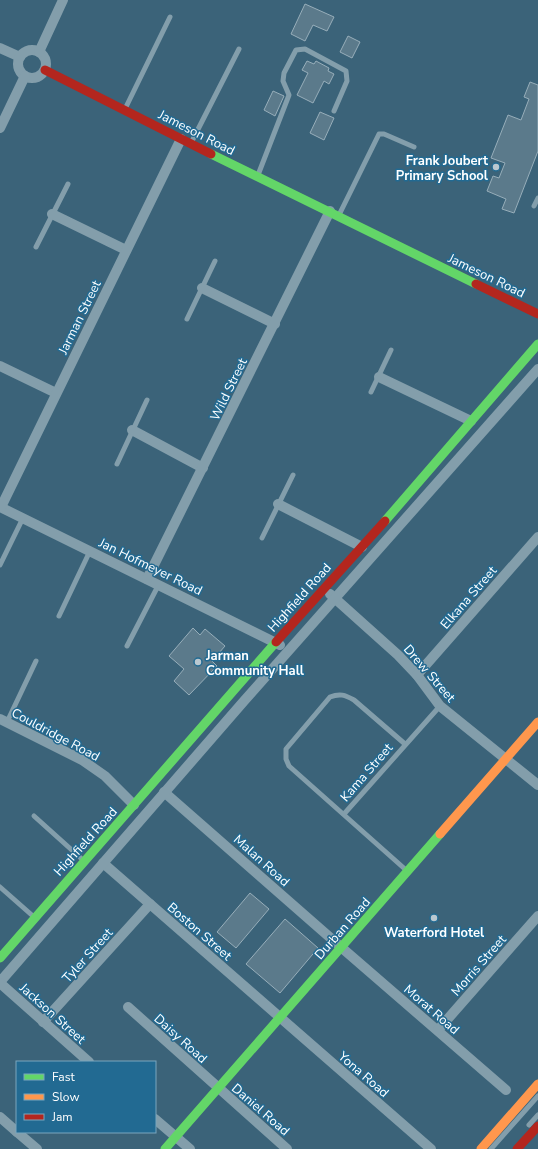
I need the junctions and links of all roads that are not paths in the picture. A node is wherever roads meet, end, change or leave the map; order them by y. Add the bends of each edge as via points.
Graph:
1 (63, 0) edge
2 (170, 17) dead end
3 (0, 48) edge
4 (239, 49) dead end
5 (39, 52) junction
6 (20, 57) junction
7 (45, 70) junction
8 (25, 76) junction
9 (124, 110) junction
10 (334, 111) dead end
11 (0, 128) edge
12 (181, 139) junction
13 (191, 144) junction
14 (414, 148) dead end
15 (258, 176) junction
16 (68, 184) dead end
17 (538, 198) edge
18 (534, 206) dead end
19 (335, 213) junction
20 (52, 214) junction
21 (36, 247) dead end
22 (126, 250) junction
23 (215, 261) dead end
24 (202, 288) junction
25 (538, 314) edge
26 (187, 319) dead end
27 (275, 324) junction
28 (538, 344) edge
29 (391, 350) dead end
30 (0, 366) edge
31 (538, 369) edge
32 (379, 378) junction
33 (371, 392) dead end
34 (56, 393) junction
35 (147, 400) dead end
36 (471, 421) junction
37 (132, 430) junction
38 (117, 464) dead end
39 (204, 468) junction
40 (293, 474) dead end
41 (278, 504) junction
42 (0, 507) edge
43 (23, 518) junction
44 (538, 537) edge
45 (262, 538) dead end
46 (362, 547) junction
47 (90, 551) junction
48 (0, 565) edge
49 (147, 579) junction
50 (159, 584) junction
51 (324, 588) junction
52 (334, 598) junction
53 (59, 616) dead end
54 (276, 642) junction
55 (127, 646) dead end
56 (289, 650) junction
57 (36, 660) dead end
58 (417, 675) junction
59 (440, 706) junction
60 (4, 720) edge
61 (538, 722) edge
62 (405, 744) junction
63 (506, 759) junction
64 (538, 785) edge
65 (164, 792) junction
66 (134, 805) junction
67 (344, 814) junction
68 (34, 816) dead end
69 (84, 861) junction
70 (103, 864) junction
71 (408, 872) junction
72 (0, 887) edge
73 (150, 904) junction
74 (538, 916) edge
75 (34, 917) junction
76 (342, 948) junction
77 (0, 958) edge
78 (0, 983) edge
79 (128, 1008) dead end
80 (280, 1019) junction
81 (43, 1022) junction
82 (438, 1030) junction
83 (88, 1061) edge
84 (538, 1084) edge
85 (217, 1088) junction
86 (506, 1090) dead end
87 (538, 1096) edge
88 (538, 1115) edge
89 (0, 1117) edge
90 (156, 1120) edge
91 (538, 1126) edge
92 (525, 1130) dead end
93 (16, 1131) edge
94 (18, 1133) edge
95 (175, 1136) junction
96 (37, 1149) edge
97 (165, 1149) edge
98 (190, 1149) edge
99 (287, 1149) edge
100 (431, 1149) edge
101 (481, 1149) edge
102 (491, 1149) edge
103 (518, 1149) edge

1 - 5 street
2 - 9 lane
3 - 6 street
4 - 13 lane
5 - 6 street via 31,50 22,53
5 - 7 street via 46,62
6 - 8 street via 18,66
7 - 8 street via 39,77
7 - 9 street, Jameson Road
8 - 11 street
9 - 12 street, Jameson Road
10 - 15 lane via 347,81 346,71 305,49 296,50 284,73 283,81 289,95
12 - 13 street, Jameson Road
12 - 22 street, Jarman Street
13 - 15 street, Jameson Road
14 - 19 lane via 384,134 378,134
15 - 19 street, Jameson Road
16 - 20 lane
17 - 18 lane
19 - 25 street, Jameson Road
19 - 27 street, Wild Street
20 - 21 lane
20 - 22 street
22 - 34 street, Jarman Street
23 - 24 lane
24 - 26 lane
24 - 27 street
27 - 39 street, Wild Street
28 - 36 street, Highfield Road
29 - 32 lane
30 - 34 street
31 - 52 street, Highfield Road
32 - 33 lane
32 - 36 street
34 - 42 street, Jarman Street
35 - 37 lane
36 - 46 street, Highfield Road
37 - 38 lane
37 - 39 street
39 - 49 street, Wild Street
40 - 41 lane
41 - 45 lane
41 - 46 street
42 - 43 street, Jan Hofmeyer Road
43 - 47 street, Jan Hofmeyer Road
43 - 48 lane
44 - 58 street, Elkana Street
46 - 51 street, Highfield Road
47 - 49 street, Jan Hofmeyer Road
47 - 53 lane
49 - 50 street, Jan Hofmeyer Road
50 - 54 street, Jan Hofmeyer Road
50 - 55 lane
51 - 52 street, Drew Street
51 - 54 street, Highfield Road
52 - 56 street, Highfield Road
52 - 58 street, Drew Street
54 - 56 street, Jan Hofmeyer Road
54 - 66 street, Highfield Road
56 - 65 street, Highfield Road
57 - 60 lane
58 - 59 street, Drew Street
59 - 62 lane, Kama Street
59 - 63 street, Drew Street
60 - 66 street, Couldridge Road via 82,760 105,776
61 - 63 street, Durban Road
62 - 67 lane, Kama Street
62 - 67 lane, Kama Street via 350,698 341,694 330,697 286,750 286,758 289,766
63 - 64 street, Drew Street
63 - 71 street, Durban Road
65 - 70 street, Highfield Road
65 - 76 street, Malan Road
66 - 69 street, Highfield Road
67 - 71 lane, Kama Street
68 - 69 lane
69 - 75 street, Highfield Road
70 - 73 street, Boston Street
70 - 78 street, Highfield Road
71 - 76 street, Durban Road
72 - 75 lane
73 - 80 street, Boston Street
73 - 81 street, Tyler Street
74 - 82 street, Morris Street
75 - 77 street, Highfield Road
76 - 80 street, Durban Road
76 - 82 street, Morat Road
78 - 81 street, Jackson Street
79 - 85 street, Daisy Road
80 - 85 street, Durban Road
80 - 100 street, Yona Road
81 - 83 street, Jackson Street
82 - 86 street, Morat Road
84 - 101 street
85 - 95 street, Durban Road
85 - 99 street, Daniel Road
87 - 102 lane
88 - 92 lane
89 - 93 street
90 - 95 street
91 - 103 street
94 - 96 street
95 - 97 street, Durban Road
95 - 98 street

